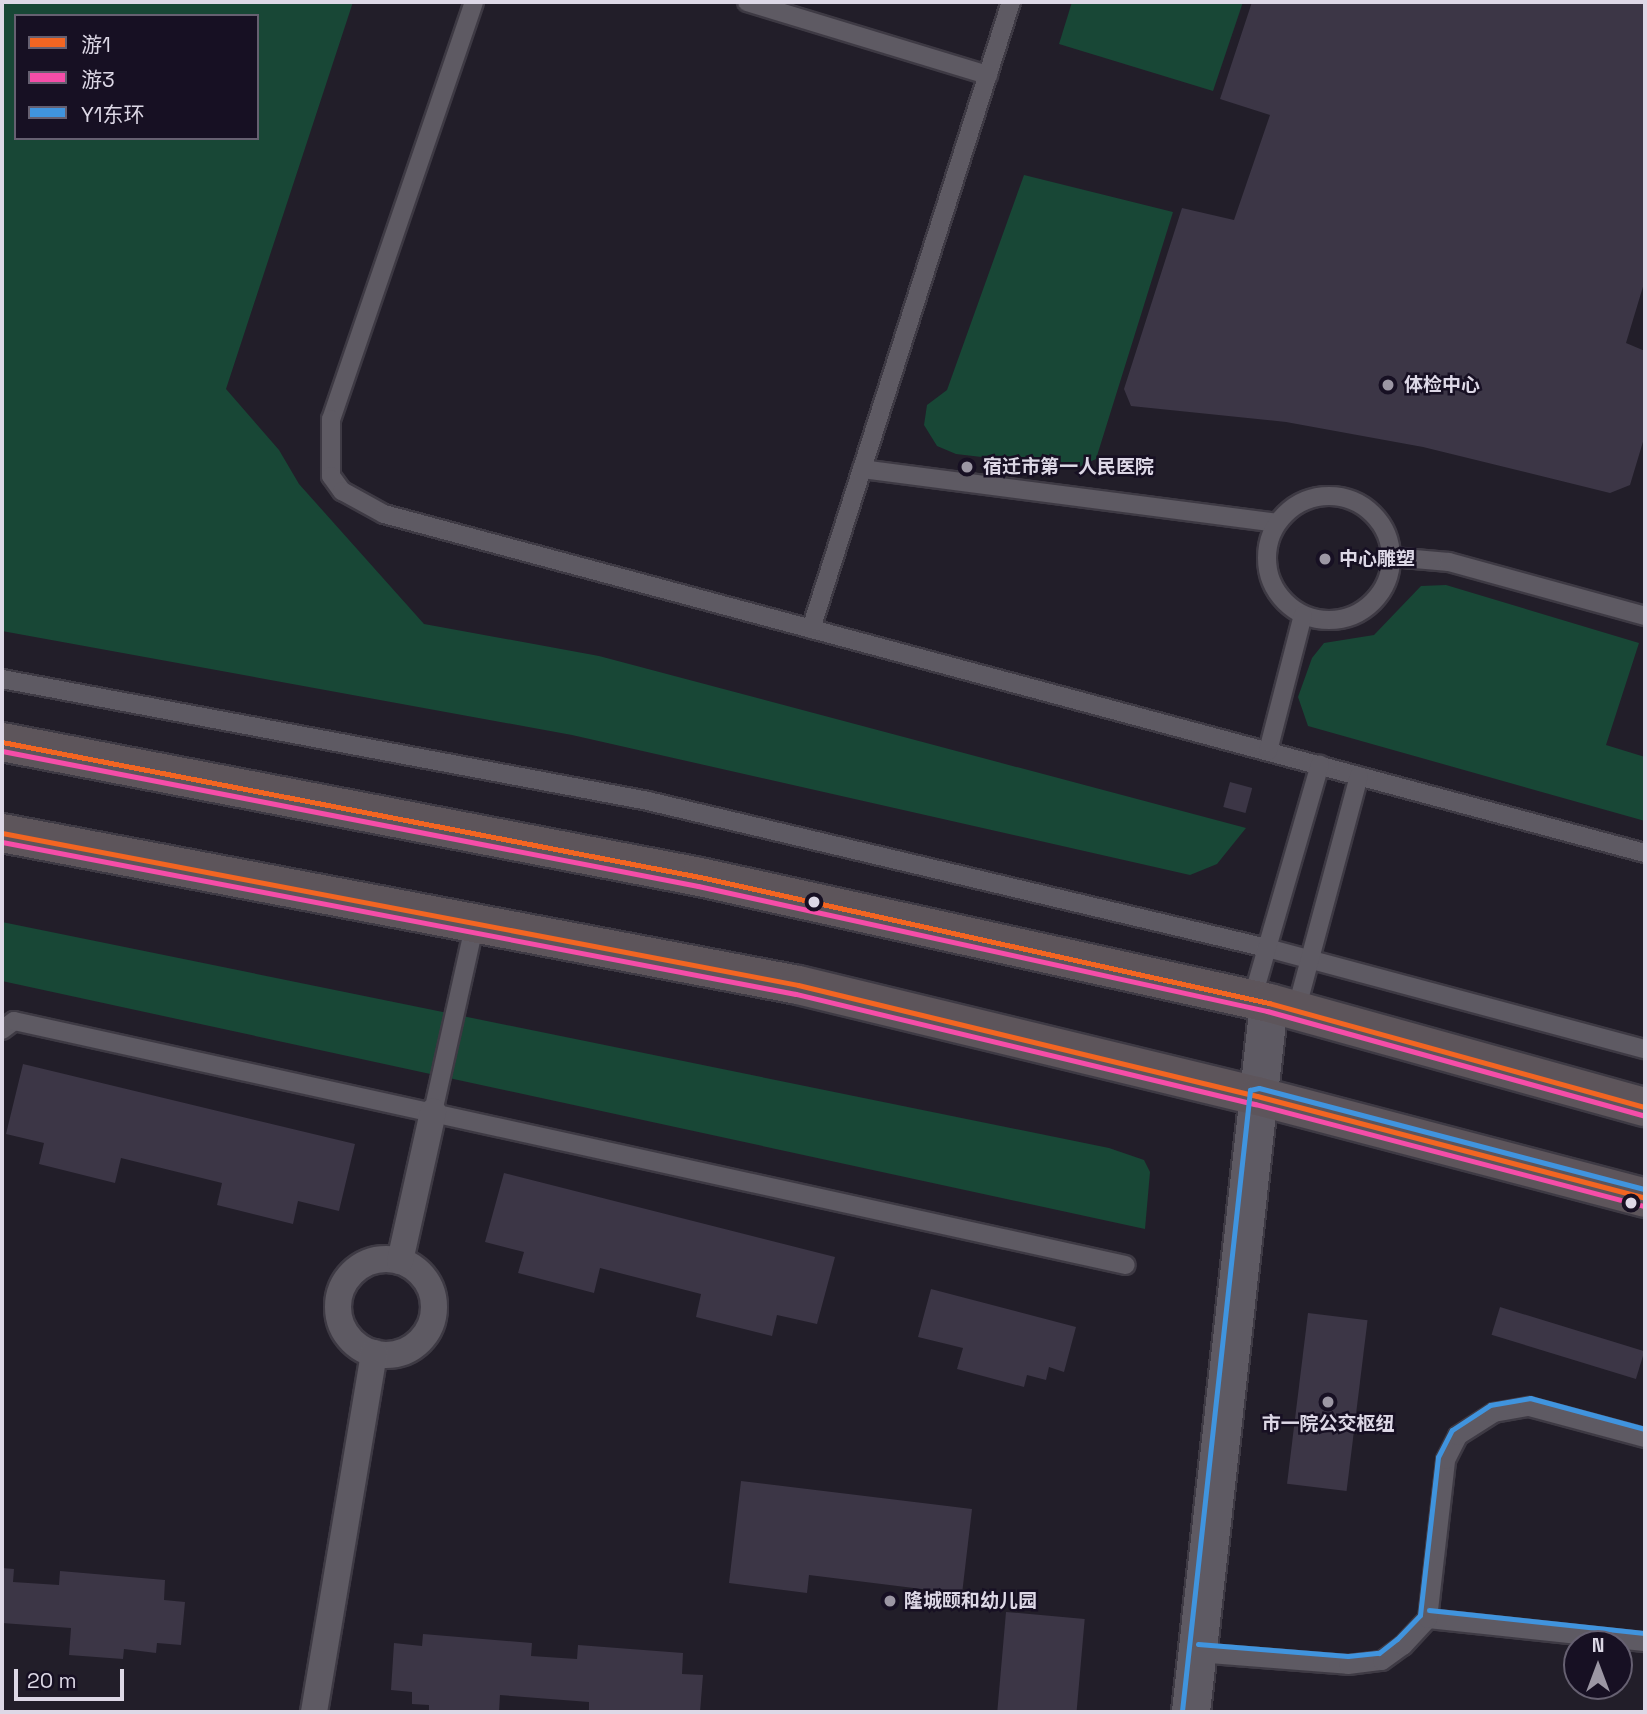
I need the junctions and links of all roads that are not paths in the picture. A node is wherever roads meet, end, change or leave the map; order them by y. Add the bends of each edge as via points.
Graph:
1 (474, 2) edge
2 (747, 2) edge
3 (1011, 2) edge
4 (988, 75) junction
5 (862, 469) junction
6 (1277, 523) junction
7 (1392, 557) junction
8 (1303, 615) junction
9 (1645, 616) edge
10 (811, 629) junction
11 (2, 679) edge
12 (2, 742) edge
13 (1268, 751) junction
14 (1320, 765) junction
15 (1359, 776) junction
16 (2, 833) edge
17 (1645, 853) edge
18 (475, 923) junction
19 (1267, 947) junction
20 (1309, 958) junction
21 (1272, 1004) junction
22 (2, 1030) edge
23 (1645, 1049) edge
24 (1257, 1096) junction
25 (1645, 1107) edge
26 (433, 1112) junction
27 (1645, 1198) edge
28 (400, 1261) junction
29 (1126, 1265) dead end
30 (374, 1353) junction
31 (1645, 1438) edge
32 (1428, 1619) junction
33 (1645, 1642) edge
34 (1197, 1653) junction
35 (314, 1712) edge
36 (1191, 1712) edge

1 - 10 lane via 331,419 331,476 342,491 383,514
2 - 4 lane
3 - 4 lane
4 - 5 lane
5 - 6 lane
5 - 10 lane
6 - 7 lane via 1308,499 1347,498 1379,520
6 - 8 lane via 1267,564 1273,585
7 - 8 lane via 1380,594 1366,608 1325,620
7 - 9 lane via 1449,562
8 - 13 lane
10 - 13 lane
11 - 19 lane via 648,801
12 - 21 main road via 652,866
13 - 14 lane
14 - 15 lane
14 - 19 lane
15 - 17 lane
15 - 20 lane
16 - 18 main road
18 - 24 main road via 798,985
18 - 26 lane
19 - 20 lane
19 - 21 lane
20 - 21 lane
20 - 23 lane
21 - 24 street
21 - 25 main road
22 - 26 lane via 14,1021
24 - 27 main road
24 - 34 street
26 - 28 street
26 - 29 lane
28 - 30 street via 425,1279 434,1309 431,1324 412,1348
28 - 30 street via 368,1262 344,1283 338,1298 343,1329 352,1342
30 - 35 street
31 - 32 lane via 1529,1407 1494,1413 1458,1437 1446,1460
32 - 33 lane
32 - 34 lane via 1382,1661 1348,1665
34 - 36 street

